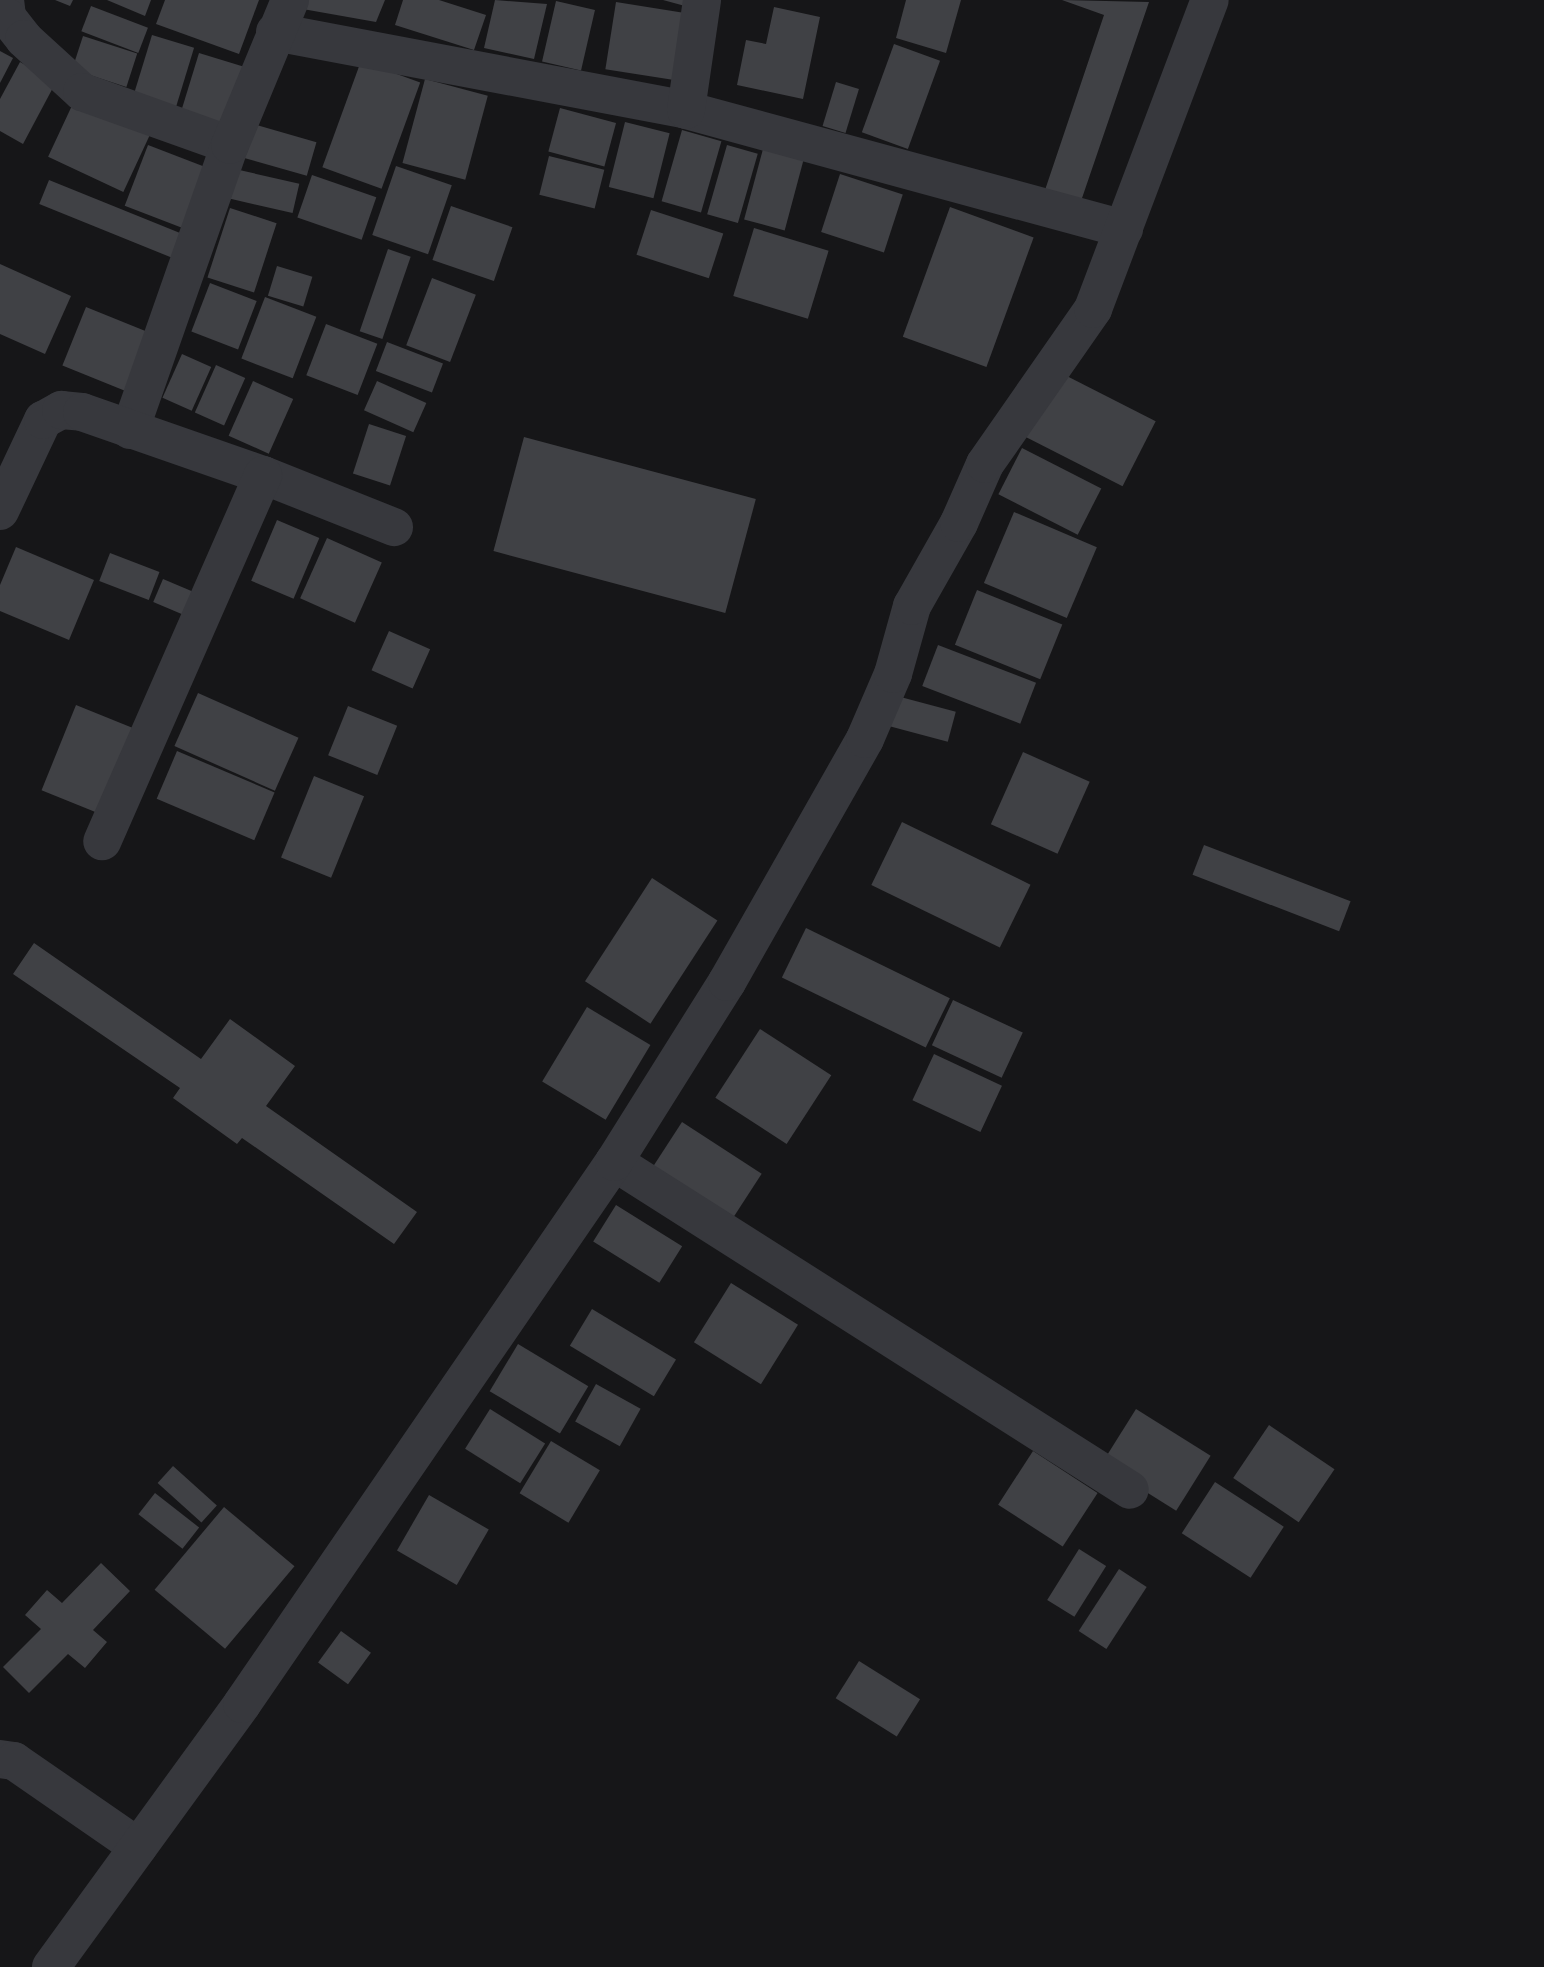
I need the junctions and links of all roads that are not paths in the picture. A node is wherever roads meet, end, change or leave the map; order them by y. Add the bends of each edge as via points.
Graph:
1 (5, 0) edge
2 (702, 0) edge
3 (1210, 0) edge
4 (283, 16) edge
5 (686, 110) junction
6 (230, 145) junction
7 (1124, 229) junction
8 (130, 430) junction
9 (262, 475) junction
10 (0, 511) edge
11 (394, 527) dead end
12 (102, 841) dead end
13 (614, 1162) junction
14 (1130, 1490) dead end
15 (0, 1759) edge
16 (138, 1847) junction
17 (51, 1967) edge

1 - 6 street via 7,18 24,40 82,92
2 - 5 street
3 - 7 street
4 - 5 street
4 - 6 street
5 - 7 street
6 - 8 street
7 - 13 street via 1093,309 985,464 959,523 912,606 893,674 865,739 727,982
8 - 9 street
8 - 10 street via 82,412 61,410 43,420
9 - 11 street
9 - 12 street
13 - 14 street
13 - 16 street via 242,1704
15 - 16 street via 14,1761
16 - 17 street

